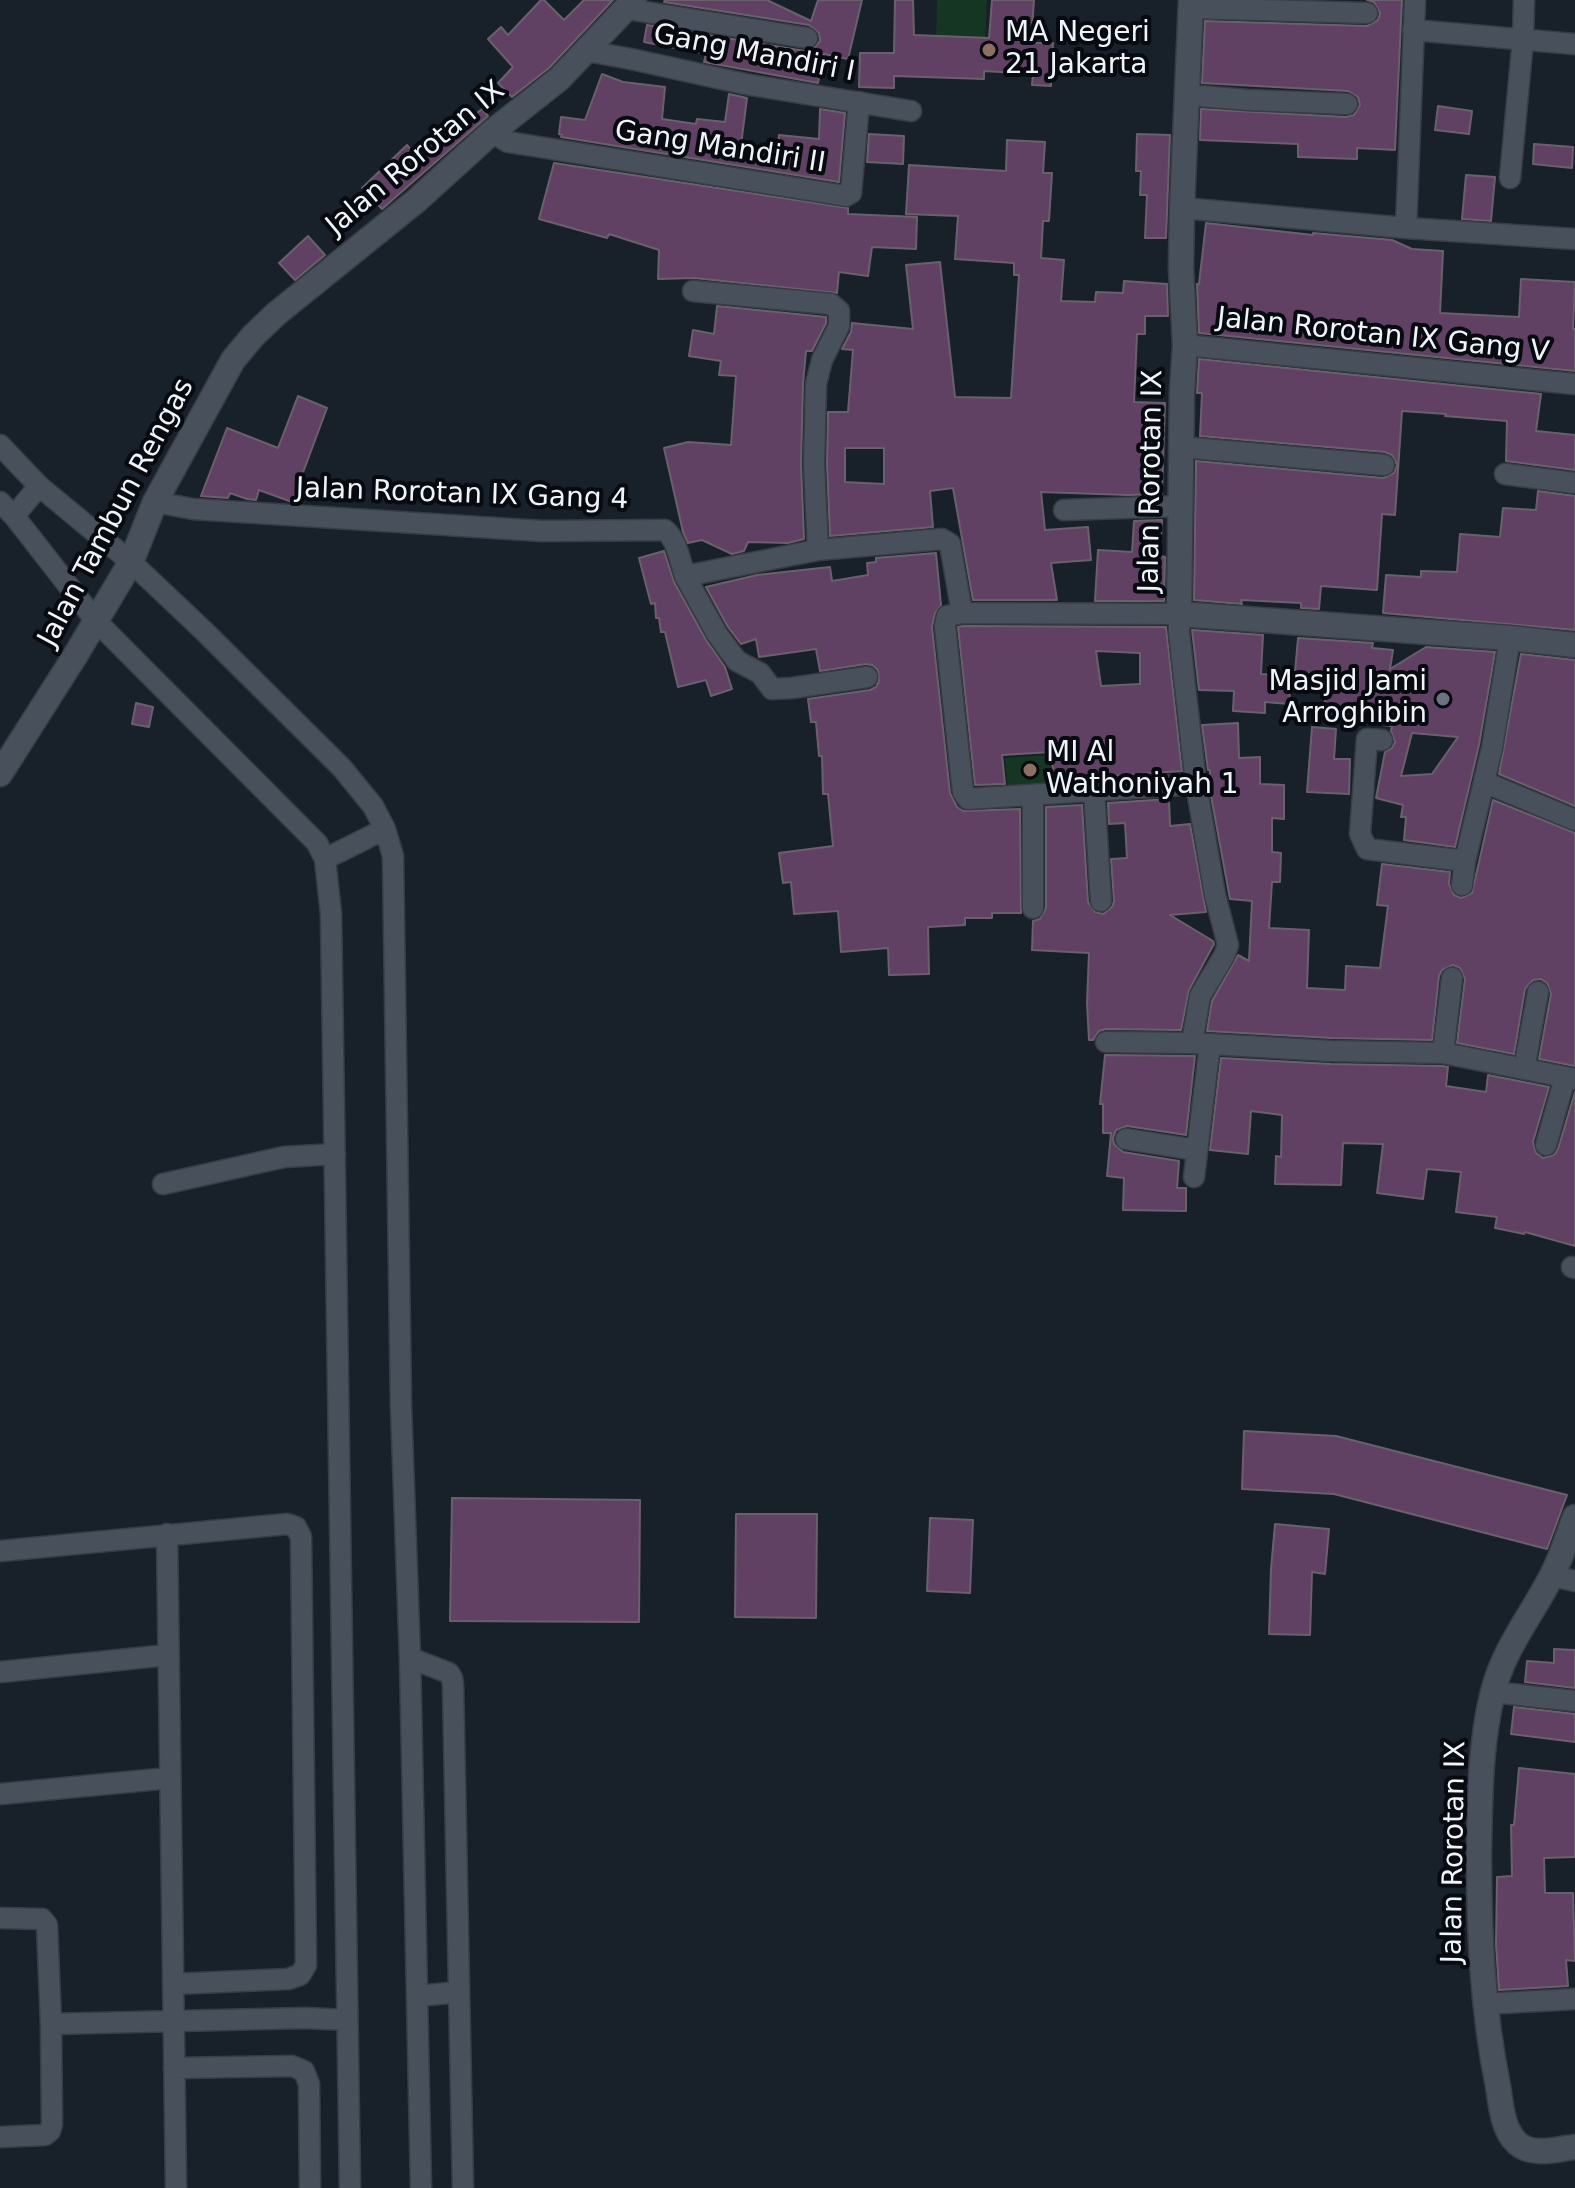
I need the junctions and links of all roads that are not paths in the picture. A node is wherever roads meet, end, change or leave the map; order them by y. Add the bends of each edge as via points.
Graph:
1 (1415, 0) edge
2 (1524, 0) edge
3 (1190, 4) edge
4 (630, 5) edge
5 (1367, 13) dead end
6 (1413, 30) junction
7 (807, 38) dead end
8 (1523, 39) junction
9 (1575, 44) edge
10 (587, 51) junction
11 (1187, 95) junction
12 (859, 102) junction
13 (1347, 104) dead end
14 (911, 111) dead end
15 (500, 137) junction
16 (1510, 178) dead end
17 (1182, 208) junction
18 (1406, 228) junction
19 (1575, 239) edge
20 (693, 291) dead end
21 (1185, 345) junction
22 (233, 360) joint
23 (1575, 384) edge
24 (0, 445) edge
25 (1181, 447) junction
26 (1384, 465) dead end
27 (1505, 474) dead end
28 (1575, 483) edge
29 (39, 486) junction
30 (162, 504) junction
31 (1180, 506) junction
32 (7, 509) edge
33 (1064, 510) dead end
34 (818, 550) junction
35 (131, 562) junction
36 (685, 576) junction
37 (962, 613) junction
38 (1179, 614) junction
39 (96, 621) junction
40 (1510, 638) junction
41 (1575, 645) edge
42 (867, 677) dead end
43 (1382, 740) dead end
44 (0, 774) edge
45 (1484, 782) junction
46 (1196, 784) junction
47 (1094, 791) junction
48 (1033, 795) junction
49 (1575, 820) edge
50 (385, 829) junction
51 (325, 859) junction
52 (1465, 861) junction
53 (1462, 885) dead end
54 (1101, 901) dead end
55 (1033, 908) dead end
56 (1452, 978) dead end
57 (1538, 992) dead end
58 (1106, 1042) dead end
59 (1201, 1044) junction
60 (1443, 1053) junction
61 (1524, 1069) junction
62 (1570, 1079) edge
63 (1126, 1139) dead end
64 (1546, 1145) dead end
65 (1196, 1150) junction
66 (335, 1154) junction
67 (1194, 1177) dead end
68 (163, 1184) dead end
69 (1575, 1517) edge
70 (167, 1534) junction
71 (0, 1551) edge
72 (1564, 1579) edge
73 (168, 1655) junction
74 (410, 1658) junction
75 (0, 1672) edge
76 (1493, 1692) junction
77 (1575, 1701) edge
78 (170, 1778) junction
79 (0, 1794) edge
80 (0, 1918) edge
81 (173, 1984) junction
82 (459, 1992) junction
83 (417, 1996) junction
84 (1575, 1999) edge
85 (1484, 2004) junction
86 (347, 2020) junction
87 (174, 2022) junction
88 (51, 2024) junction
89 (174, 2068) junction
90 (0, 2137) edge
91 (1575, 2147) edge
92 (176, 2188) edge
93 (310, 2188) edge
94 (350, 2188) edge
95 (421, 2188) edge
96 (463, 2188) edge

1 - 6 street
2 - 8 street
3 - 5 street
3 - 11 street, Jalan Rorotan IX
4 - 7 street
4 - 10 street, Jalan Rorotan IX
6 - 8 street
6 - 18 street
8 - 9 street
8 - 16 street
10 - 12 street, Gang Mandiri I
10 - 15 street, Jalan Rorotan IX
11 - 13 street
11 - 17 street, Jalan Rorotan IX
12 - 14 street, Gang Mandiri I
12 - 15 street, Gang Mandiri II via 850,195 635,164
15 - 22 street, Jalan Rorotan IX via 276,314
17 - 18 street
17 - 21 street, Jalan Rorotan IX
18 - 19 street
20 - 34 street via 831,304 839,311 839,326 816,384
21 - 23 street, Jalan Rorotan IX Gang V
21 - 25 street, Jalan Rorotan IX
22 - 30 street, Jalan Tambun Rengas
24 - 29 street
25 - 26 street
25 - 31 street, Jalan Rorotan IX
27 - 28 street
29 - 32 street
29 - 35 street
30 - 35 street, Jalan Tambun Rengas
30 - 36 street, Jalan Rorotan IX Gang 4 via 542,531 665,530
31 - 33 street
31 - 38 street, Jalan Rorotan IX
32 - 39 street
34 - 36 street
34 - 37 street via 942,539 951,548
35 - 39 street, Jalan Tambun Rengas
35 - 50 street via 342,768
36 - 42 street via 737,661 760,673 772,689
37 - 38 street
37 - 48 street via 947,616 945,626 963,792 971,799
38 - 40 street, Jalan Rorotan IX
38 - 46 street
39 - 44 street, Jalan Tambun Rengas
39 - 51 street via 317,843
40 - 41 street, Jalan Rorotan IX
40 - 45 street
43 - 52 street via 1367,739 1360,834 1367,849
45 - 49 street
45 - 52 street
46 - 47 street
46 - 59 street via 1228,945 1200,996
47 - 48 street
47 - 54 street
48 - 55 street
50 - 51 street
50 - 74 street via 393,856
51 - 66 street via 331,914
52 - 53 street
56 - 60 street
57 - 61 street
58 - 59 street
59 - 60 street
59 - 65 street
60 - 61 street
61 - 62 street
62 - 64 street
63 - 65 street
65 - 67 street
66 - 68 street via 271,1159
66 - 86 street
69 - 72 street, Jalan Rorotan IX
70 - 71 street
70 - 73 street
70 - 81 street via 287,1524 301,1537 306,1965 300,1975 288,1979
72 - 76 street, Jalan Rorotan IX via 1510,1649
73 - 75 street
73 - 78 street
74 - 82 street via 452,1678
74 - 83 street
76 - 77 street
76 - 85 street, Jalan Rorotan IX via 1480,1806
78 - 79 street
78 - 81 street
80 - 88 street via 42,1919 47,1925
81 - 87 street
82 - 83 street
82 - 96 street
83 - 95 street
84 - 85 street
85 - 91 street, Jalan Rorotan IX via 1505,2122 1517,2144 1535,2152
86 - 87 street
86 - 94 street
87 - 88 street
87 - 89 street
88 - 90 street via 50,2131
89 - 92 street
89 - 93 street via 292,2066 304,2071 309,2084

